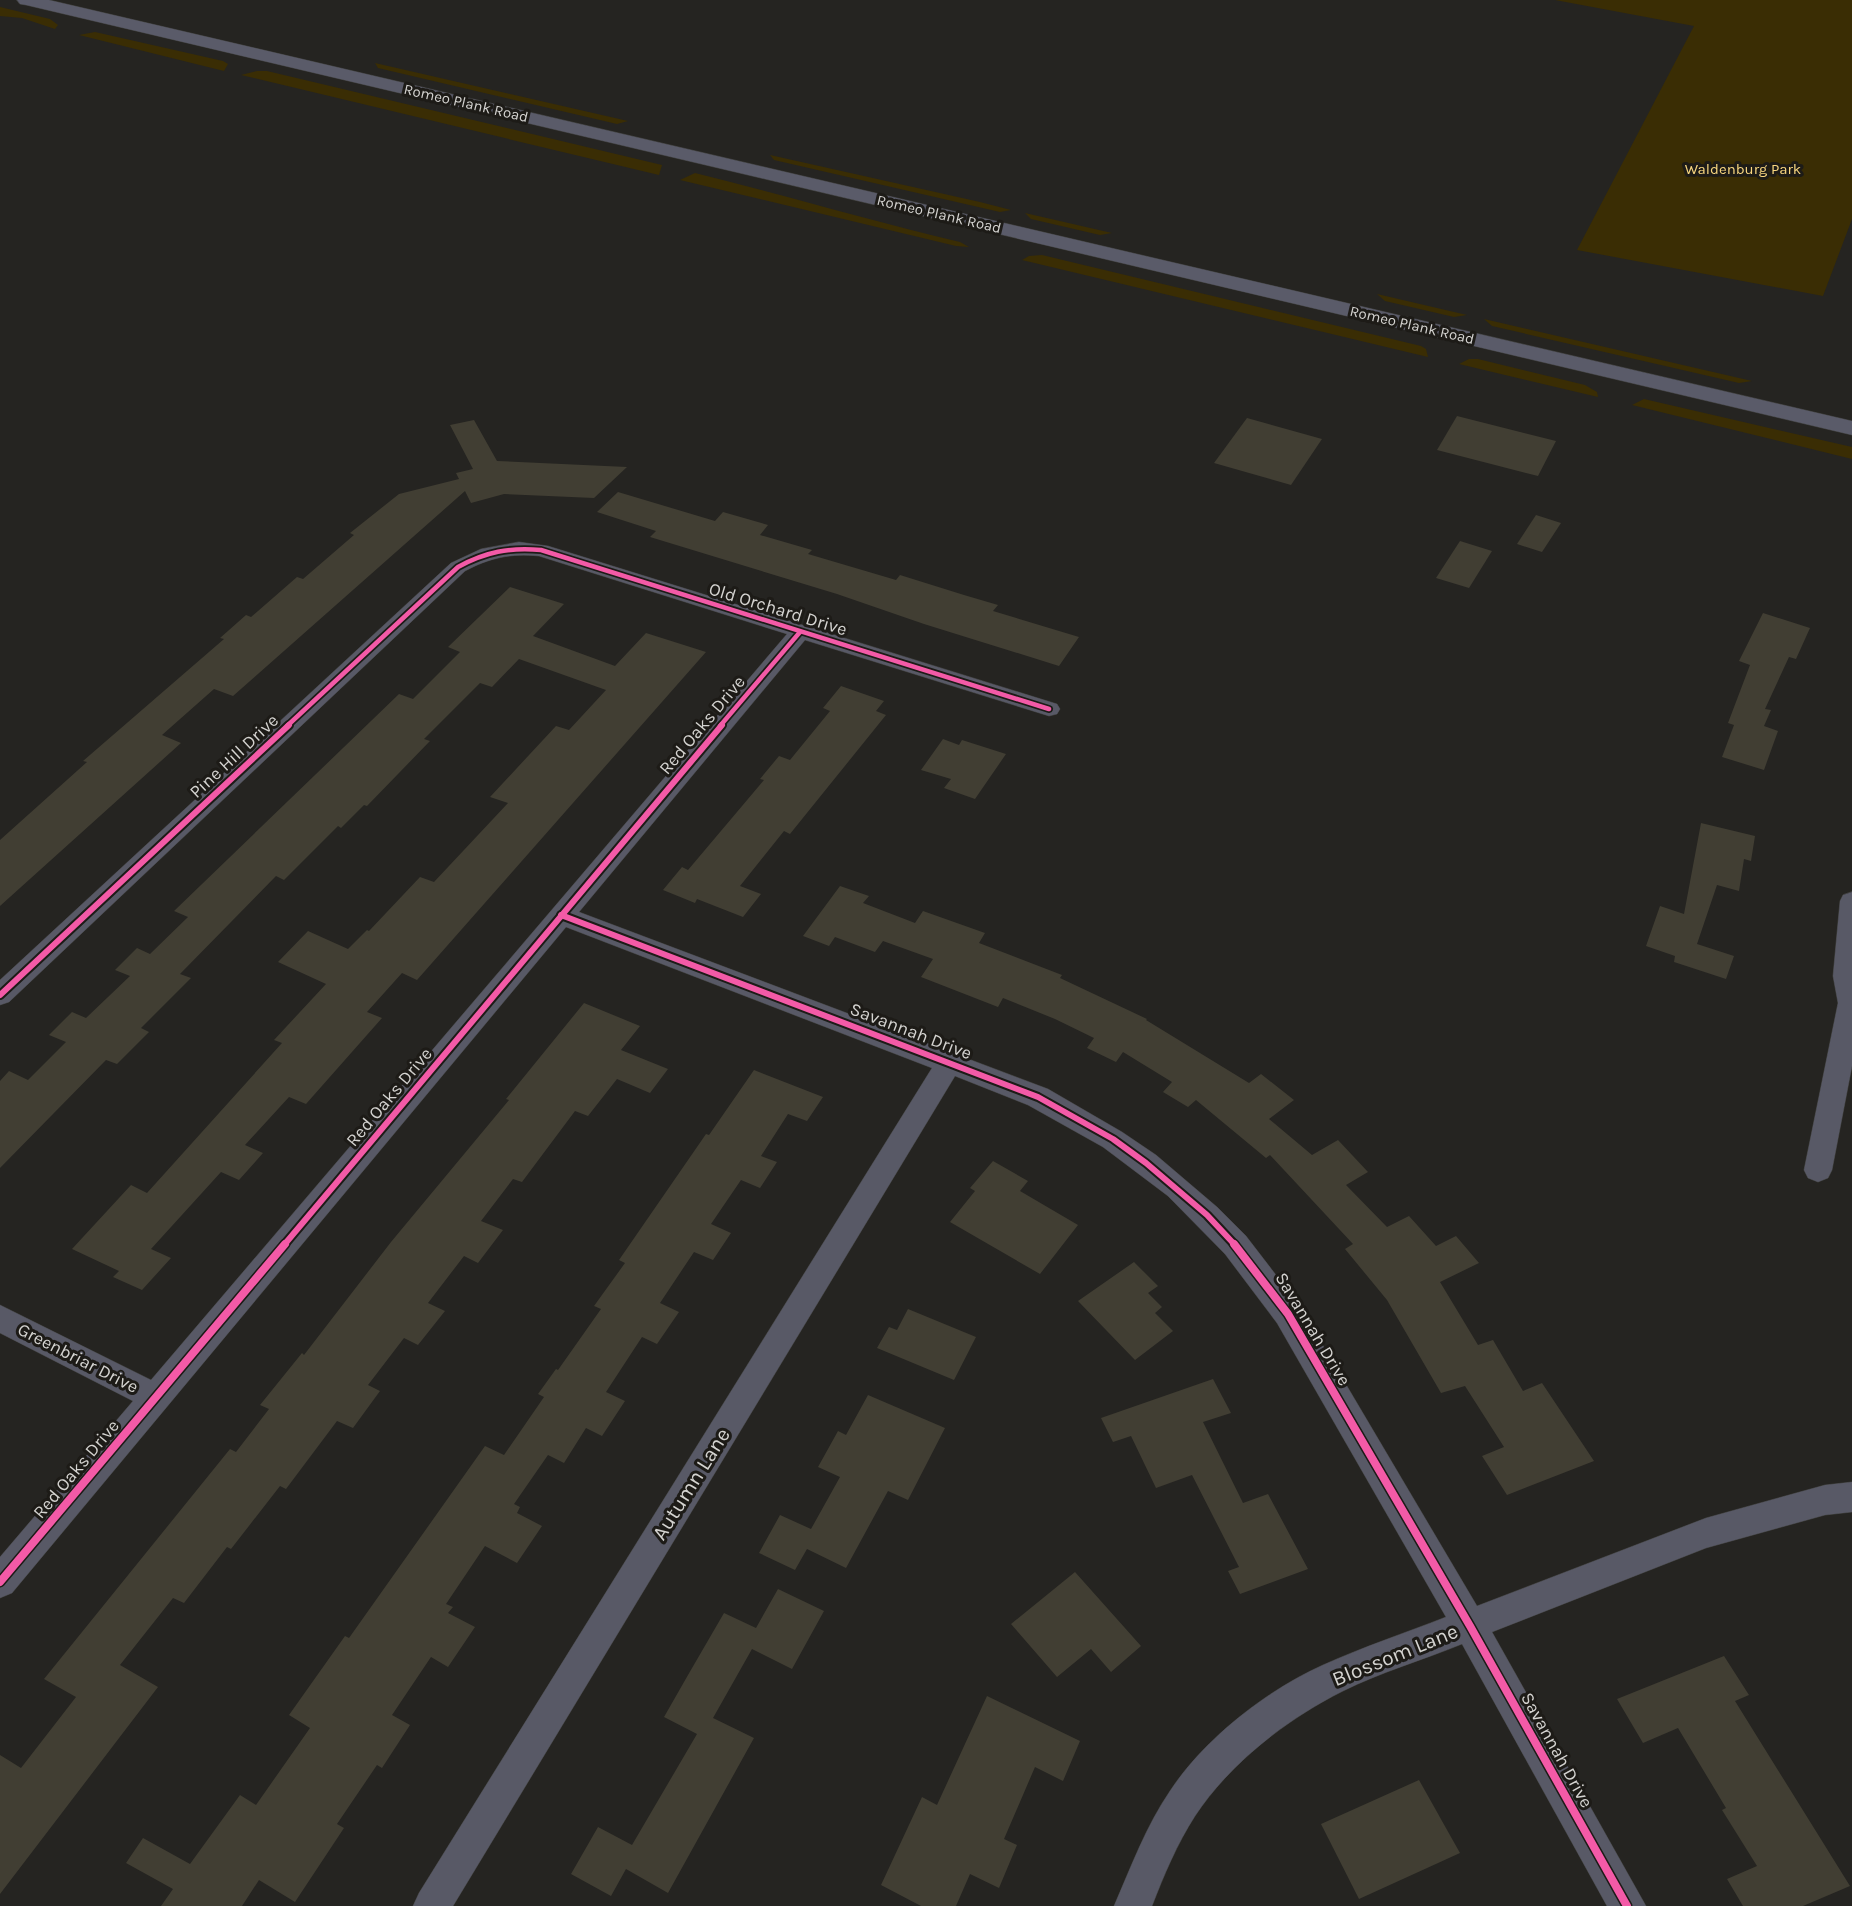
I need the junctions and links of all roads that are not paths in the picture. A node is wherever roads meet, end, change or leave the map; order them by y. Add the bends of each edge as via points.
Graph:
1 (26, 0) edge
2 (1852, 428) edge
3 (496, 550) joint
4 (800, 632) junction
5 (1049, 709) dead end
6 (1852, 901) edge
7 (561, 915) junction
8 (0, 995) edge
9 (1852, 1003) edge
10 (950, 1062) junction
11 (1818, 1170) dead end
12 (0, 1318) edge
13 (155, 1397) junction
14 (1852, 1497) edge
15 (0, 1582) edge
16 (1470, 1626) junction
17 (432, 1906) edge
18 (1133, 1906) edge
19 (1627, 1906) edge

1 - 2 main road, Romeo Plank Road
3 - 4 street, Old Orchard Drive via 541,550
3 - 8 street, Pine Hill Drive via 458,567
4 - 5 street, Old Orchard Drive
4 - 7 street, Red Oaks Drive
6 - 9 street via 1846,976
7 - 10 street, Savannah Drive
7 - 13 street, Red Oaks Drive
9 - 11 street
10 - 16 street, Savannah Drive via 1038,1097 1085,1121 1142,1158 1220,1226 1259,1270 1288,1314
10 - 17 street, Autumn Lane
12 - 13 street, Greenbriar Drive
13 - 15 street, Red Oaks Drive
14 - 16 street, Blossom Lane via 1825,1500 1706,1533
16 - 18 street, Blossom Lane via 1333,1678 1279,1709 1230,1748 1191,1791 1159,1845
16 - 19 street, Savannah Drive

